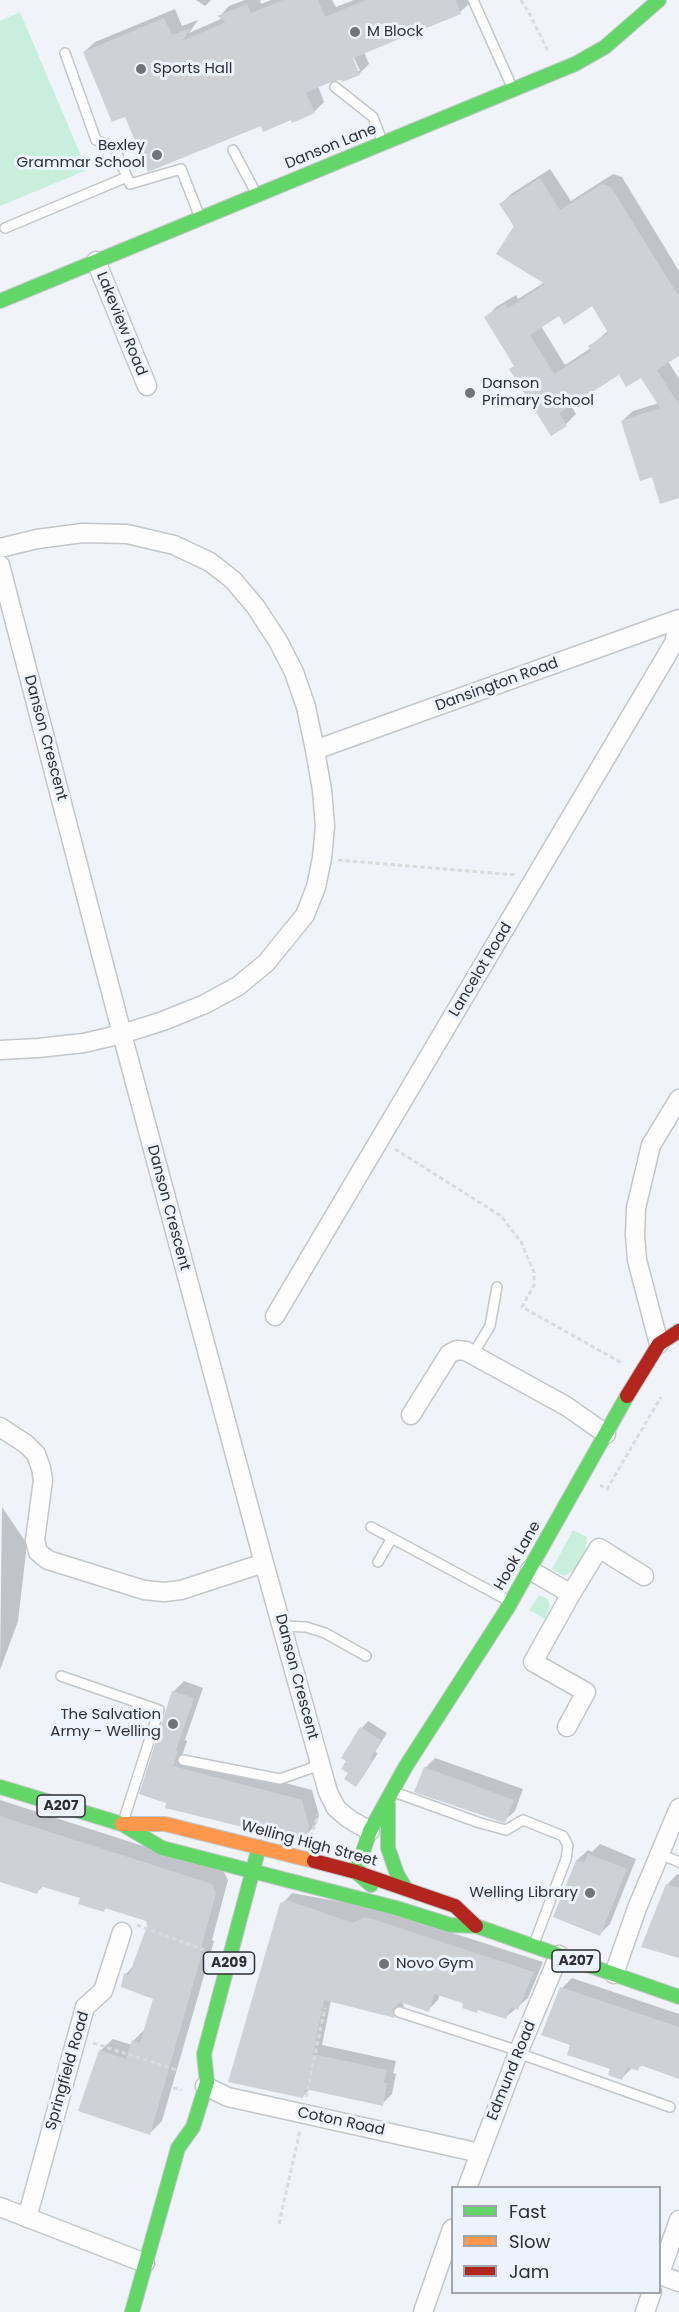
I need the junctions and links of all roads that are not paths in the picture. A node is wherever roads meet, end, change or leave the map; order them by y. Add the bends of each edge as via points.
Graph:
1 (473, 0) edge
2 (659, 0) edge
3 (64, 53) dead end
4 (335, 87) dead end
5 (513, 89) junction
6 (383, 144) junction
7 (233, 150) dead end
8 (127, 177) junction
9 (256, 195) junction
10 (200, 218) junction
11 (5, 228) dead end
12 (96, 261) junction
13 (0, 301) edge
14 (147, 386) dead end
15 (0, 548) edge
16 (0, 565) edge
17 (679, 620) edge
18 (315, 750) junction
19 (122, 1034) junction
20 (0, 1050) edge
21 (679, 1099) edge
22 (497, 1287) dead end
23 (275, 1316) dead end
24 (679, 1331) edge
25 (659, 1344) junction
26 (473, 1354) junction
27 (411, 1415) dead end
28 (0, 1427) edge
29 (606, 1434) junction
30 (371, 1527) dead end
31 (392, 1538) junction
32 (378, 1562) dead end
33 (264, 1563) junction
34 (530, 1570) junction
35 (644, 1576) dead end
36 (571, 1594) junction
37 (511, 1602) junction
38 (282, 1626) junction
39 (366, 1656) dead end
40 (61, 1676) dead end
41 (567, 1727) dead end
42 (183, 1760) dead end
43 (320, 1765) junction
44 (0, 1786) edge
45 (390, 1796) junction
46 (679, 1808) edge
47 (123, 1824) junction
48 (370, 1831) junction
49 (259, 1847) junction
50 (660, 1854) junction
51 (679, 1862) edge
52 (253, 1871) junction
53 (357, 1872) junction
54 (406, 1889) junction
55 (396, 1908) junction
56 (476, 1926) junction
57 (127, 1928) road end
58 (533, 1946) junction
59 (559, 1955) junction
60 (614, 1974) junction
61 (679, 1997) edge
62 (399, 2012) dead end
63 (518, 2052) junction
64 (204, 2054) junction
65 (193, 2071) dead end
66 (205, 2086) junction
67 (670, 2108) dead end
68 (175, 2132) dead end
69 (177, 2148) junction
70 (480, 2153) junction
71 (467, 2186) edge
72 (0, 2207) edge
73 (27, 2218) junction
74 (679, 2220) edge
75 (451, 2235) edge
76 (145, 2263) junction
77 (661, 2271) edge
78 (661, 2274) edge
79 (679, 2282) edge
80 (651, 2294) edge
81 (137, 2311) edge
82 (423, 2312) edge
83 (645, 2312) edge

1 - 5 lane
2 - 5 main road, Danson Lane via 605,47 575,64
3 - 8 lane via 96,140 114,147
4 - 6 lane via 373,117
5 - 6 main road, Danson Lane
6 - 9 main road, Danson Lane
7 - 9 lane
8 - 10 lane via 130,184 181,169
8 - 11 lane
9 - 10 main road, Danson Lane
10 - 12 main road, Danson Lane
12 - 13 main road, Danson Lane
12 - 14 street, Lakeview Road
15 - 18 street via 83,533 127,534 174,545 210,562 234,580 278,641 306,707
16 - 19 street, Danson Crescent
17 - 18 street, Dansington Road
17 - 23 street, Lancelot Road via 675,643
18 - 19 street via 325,826 316,887 305,915 266,963 238,986 205,1004
19 - 20 street via 84,1043
19 - 33 street, Danson Crescent
21 - 25 street via 651,1145 636,1208 638,1260
22 - 26 lane via 490,1326
24 - 25 main road, Hook Lane
25 - 29 main road, Hook Lane
26 - 27 street via 457,1350 449,1354
26 - 29 street via 566,1406
28 - 33 street via 36,1454 43,1480 34,1540 38,1552 48,1560 144,1590 164,1592
29 - 34 main road, Hook Lane
30 - 31 lane
31 - 32 lane
31 - 37 lane
33 - 38 street, Danson Crescent
34 - 36 street
34 - 37 main road, Hook Lane
35 - 36 street via 599,1548
36 - 41 street via 533,1662 586,1692
37 - 45 main road, Hook Lane
38 - 39 lane via 325,1633
38 - 43 street, Danson Crescent
40 - 47 lane via 159,1710
42 - 43 lane via 280,1779
43 - 48 street, Danson Crescent via 336,1808
44 - 47 main road, Welling High Street / A207
45 - 48 main road, Hook Lane
45 - 54 main road via 388,1848
45 - 58 lane via 506,1830 523,1820 563,1836 568,1845 566,1859
46 - 50 street
47 - 49 main road, Welling High Street / A207 via 165,1824
47 - 52 main road, Welling High Street / A207 via 162,1848
48 - 53 main road, Hook Lane
49 - 52 main road, A209
49 - 53 main road, Welling High Street / A207
50 - 51 lane
50 - 60 street
52 - 55 main road, Welling High Street / A207
52 - 64 main road, A209
53 - 54 main road, Welling High Street / A207
53 - 55 main road
54 - 56 main road, Welling High Street / A207 via 455,1906
55 - 56 main road, A207 via 450,1925
56 - 58 main road, A207
57 - 73 street, Springfield Road via 103,1991 85,2007
58 - 59 main road, A207
59 - 60 main road, A207
59 - 63 street, Edmund Road
60 - 61 main road, A207
62 - 63 lane
63 - 67 lane
63 - 70 street, Edmund Road
64 - 65 main road, A209
64 - 66 main road, A209
66 - 69 main road, A209 via 193,2127
66 - 70 street, Coton Road via 228,2097
68 - 69 main road, A209
69 - 76 main road, A209
70 - 71 street, Edmund Road
72 - 73 street
73 - 76 street
74 - 77 street
75 - 82 street
76 - 81 main road, A209
78 - 79 street
80 - 83 street

